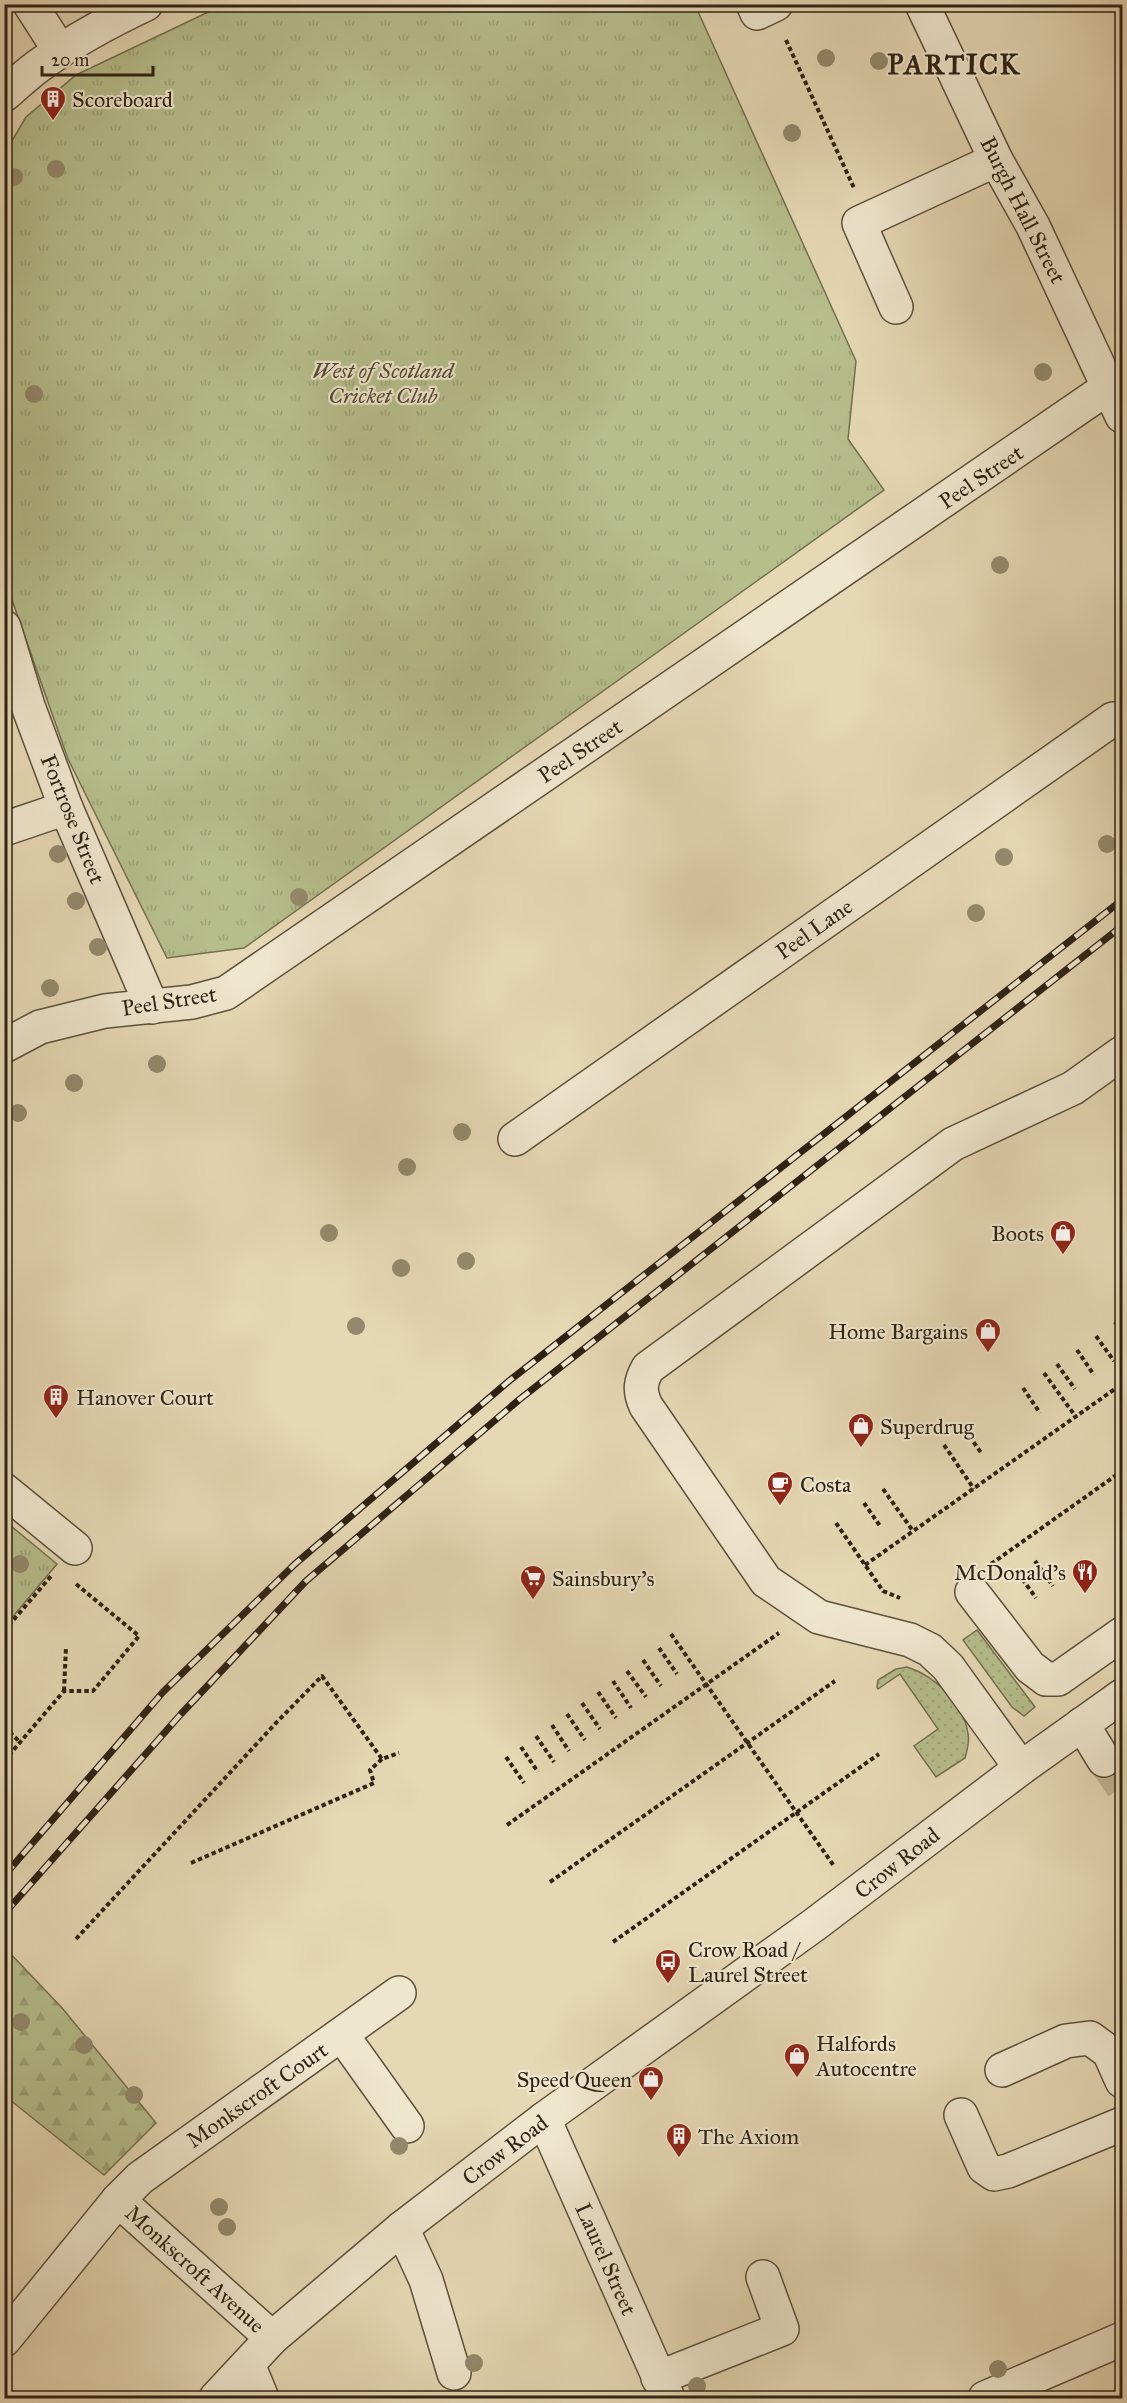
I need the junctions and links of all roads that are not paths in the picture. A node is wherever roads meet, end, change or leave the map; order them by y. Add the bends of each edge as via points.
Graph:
1 (30, 4) edge
2 (146, 4) edge
3 (922, 4) edge
4 (60, 51) junction
5 (4, 95) edge
6 (996, 160) junction
7 (896, 307) dead end
8 (1118, 394) edge
9 (4, 627) edge
10 (16, 710) edge
11 (1113, 719) dead end
12 (66, 808) junction
13 (4, 829) edge
14 (152, 1007) junction
15 (4, 1046) edge
16 (1122, 1053) edge
17 (515, 1139) dead end
18 (4, 1490) edge
19 (66, 1558) road end
20 (977, 1581) road end
21 (1122, 1634) edge
22 (1122, 1696) edge
23 (1082, 1724) junction
24 (1104, 1760) tunnel mouth
25 (1021, 1768) junction
26 (399, 1992) dead end
27 (342, 2035) junction
28 (1002, 2070) dead end
29 (1122, 2080) edge
30 (961, 2115) dead end
31 (544, 2120) junction
32 (1122, 2124) edge
33 (407, 2126) dead end
34 (118, 2200) junction
35 (402, 2228) junction
36 (763, 2277) dead end
37 (272, 2338) junction
38 (4, 2340) edge
39 (1117, 2341) edge
40 (248, 2364) junction
41 (454, 2373) dead end
42 (663, 2388) edge
43 (216, 2398) edge
44 (262, 2398) edge
45 (985, 2398) edge

1 - 4 street
2 - 4 street via 99,26
3 - 6 street, Burgh Hall Street
4 - 5 street
6 - 7 street via 859,223
6 - 8 street, Burgh Hall Street
8 - 14 street, Peel Street via 226,993
9 - 10 street, Fortrose Street
10 - 12 street, Fortrose Street
11 - 17 street, Peel Lane
12 - 13 street
12 - 14 street, Fortrose Street
14 - 15 street, Peel Street via 105,1011 40,1027
16 - 25 street via 1073,1088 953,1144 648,1368 640,1393 766,1581 819,1617 910,1640 930,1650 948,1667
18 - 19 street
20 - 21 street via 1030,1668 1046,1679 1059,1679
22 - 23 street, Crow Road
23 - 24 street
23 - 25 street, Crow Road
25 - 31 street, Crow Road via 814,1925
26 - 27 street, Monkscroft Court
27 - 33 street
27 - 34 street, Monkscroft Court via 140,2178
28 - 29 street via 1066,2041 1090,2038 1109,2052
30 - 32 street via 984,2167 994,2174
31 - 35 street, Crow Road
31 - 42 street, Laurel Street
34 - 37 street, Monkscroft Avenue
34 - 38 street, Monkscroft Avenue
35 - 37 street, Crow Road
35 - 41 street via 426,2280
36 - 42 street via 782,2329
37 - 40 street, Crow Road
39 - 45 street
40 - 43 street, Crow Road
40 - 44 street

